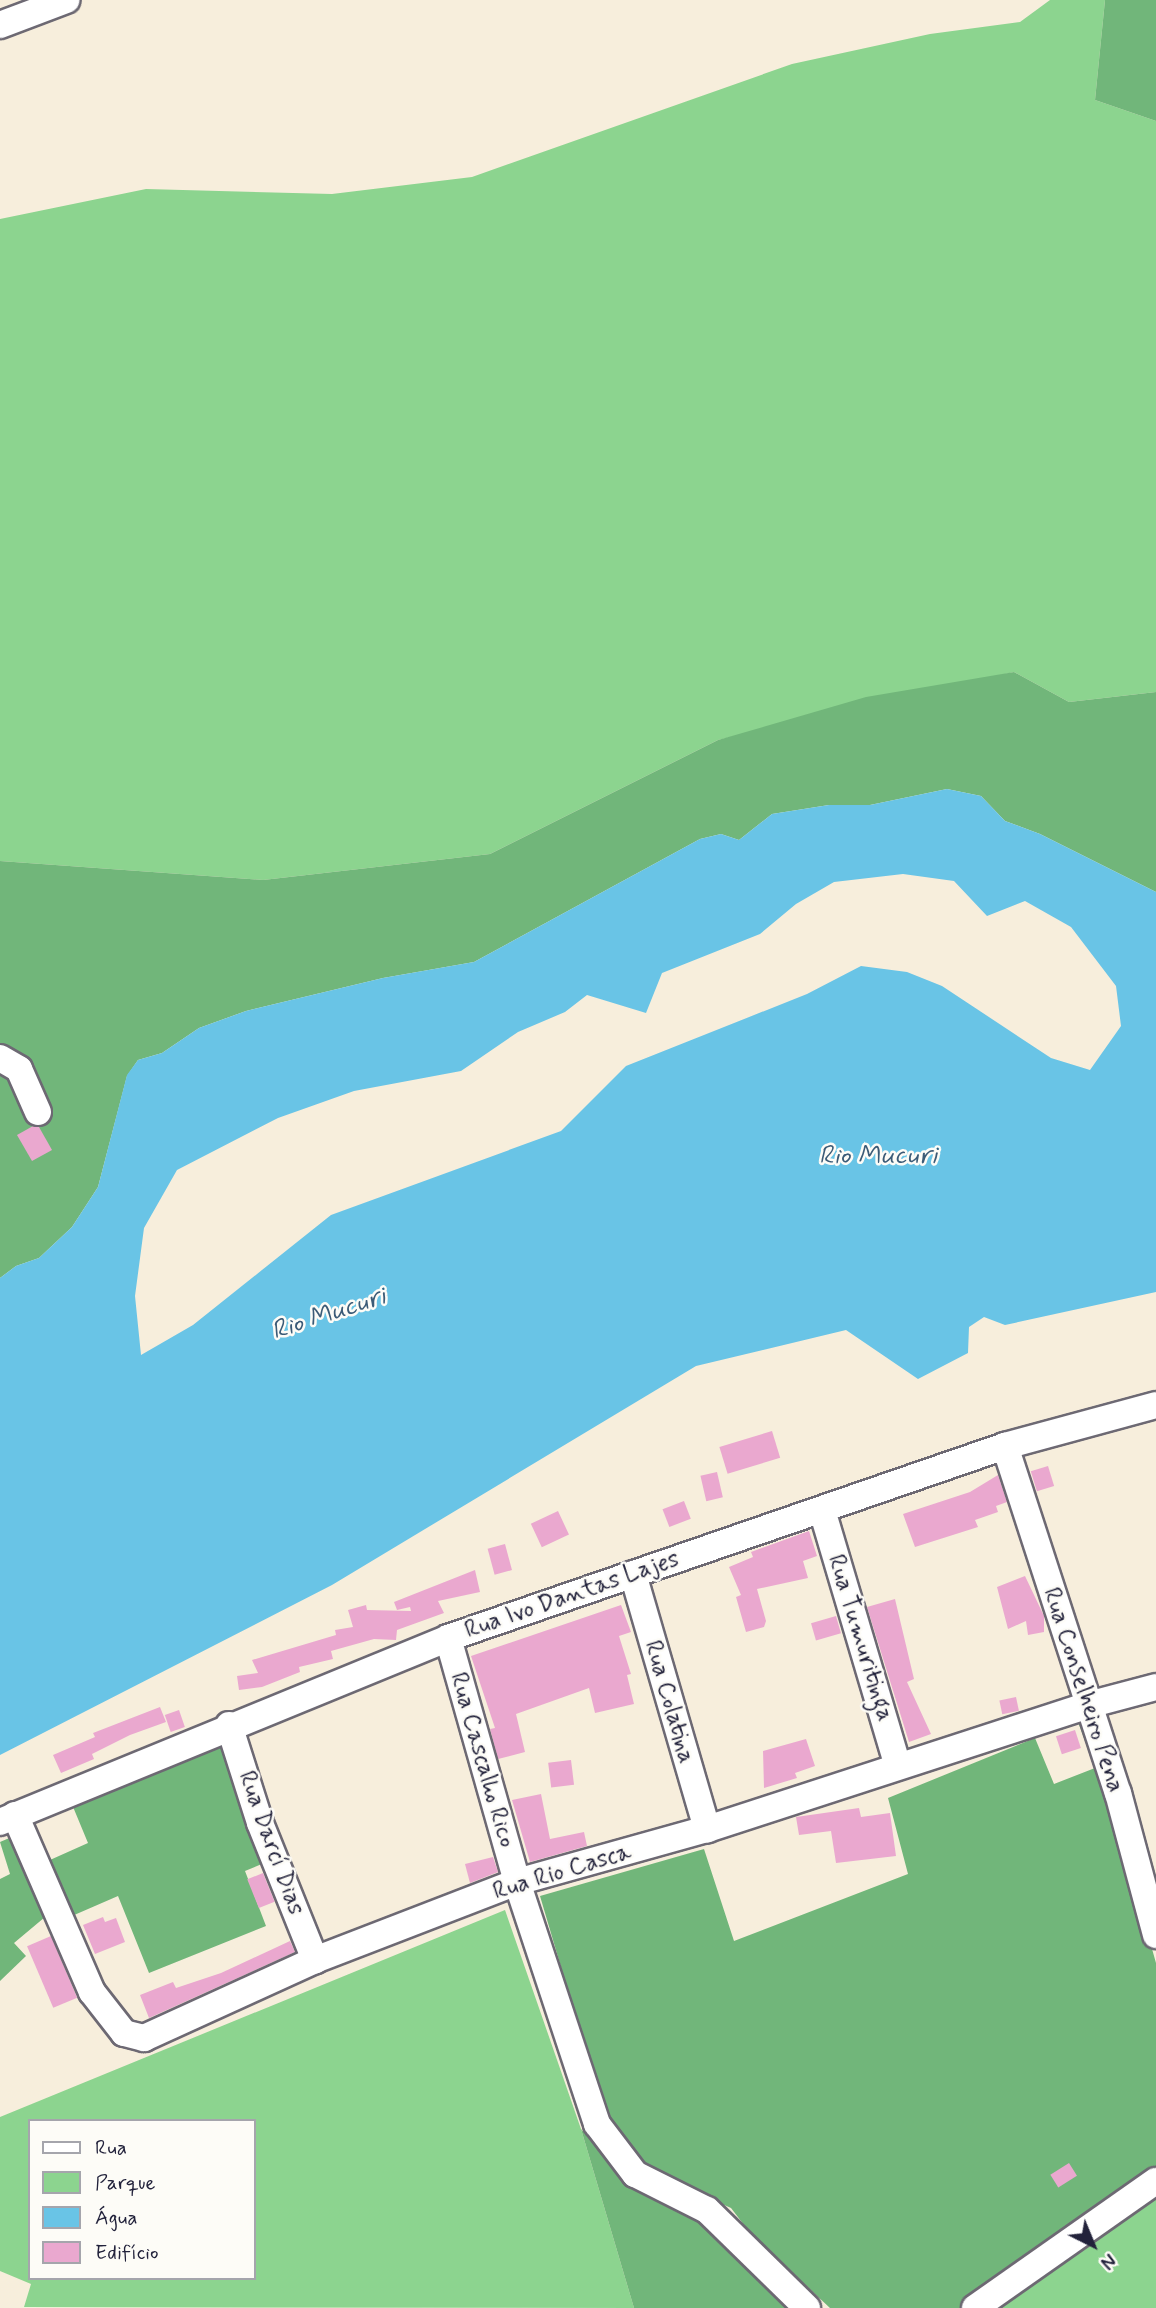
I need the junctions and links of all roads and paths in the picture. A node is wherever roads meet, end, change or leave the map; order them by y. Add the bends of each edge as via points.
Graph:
1 (66, 0) edge
2 (0, 25) edge
3 (0, 1058) edge
4 (38, 1112) dead end
5 (1156, 1405) edge
6 (1005, 1446) junction
7 (822, 1510) junction
8 (633, 1574) junction
9 (448, 1638) junction
10 (1156, 1687) edge
11 (1088, 1704) junction
12 (229, 1725) junction
13 (898, 1766) junction
14 (7, 1818) edge
15 (707, 1829) junction
16 (517, 1882) junction
17 (1156, 1935) edge
18 (315, 1960) junction
19 (1156, 2180) edge
20 (807, 2308) edge
21 (975, 2308) edge

1 - 2 street
3 - 4 street via 19,1069
5 - 6 street, Rua Ivo Dantas Lajes
6 - 7 street, Rua Ivo Dantas Lajes
6 - 11 street, Rua Conselheiro Pena
7 - 8 street, Rua Ivo Dantas Lajes
7 - 13 street, Rua Tumuritinga
8 - 9 street, Rua Ivo Dantas Lajes
8 - 15 street, Rua Colatina
9 - 12 street, Rua Ivo Dantas Lajes
9 - 16 street, Rua Cascalho Rico
10 - 11 street, Rua Rio Casca
11 - 13 street, Rua Rio Casca
11 - 17 street, Rua Conselheiro Pena
12 - 14 street, Rua Ivo Dantas Lajes
12 - 18 street, Rua Darcí Dias via 260,1824
13 - 15 street, Rua Rio Casca
14 - 18 street, Rua Rio Casca via 92,1992 124,2033 144,2038
15 - 16 street, Rua Rio Casca
16 - 18 street, Rua Rio Casca
16 - 20 street, Rua Cascalho Rico via 597,2124 617,2157 635,2174 707,2210
19 - 21 street

